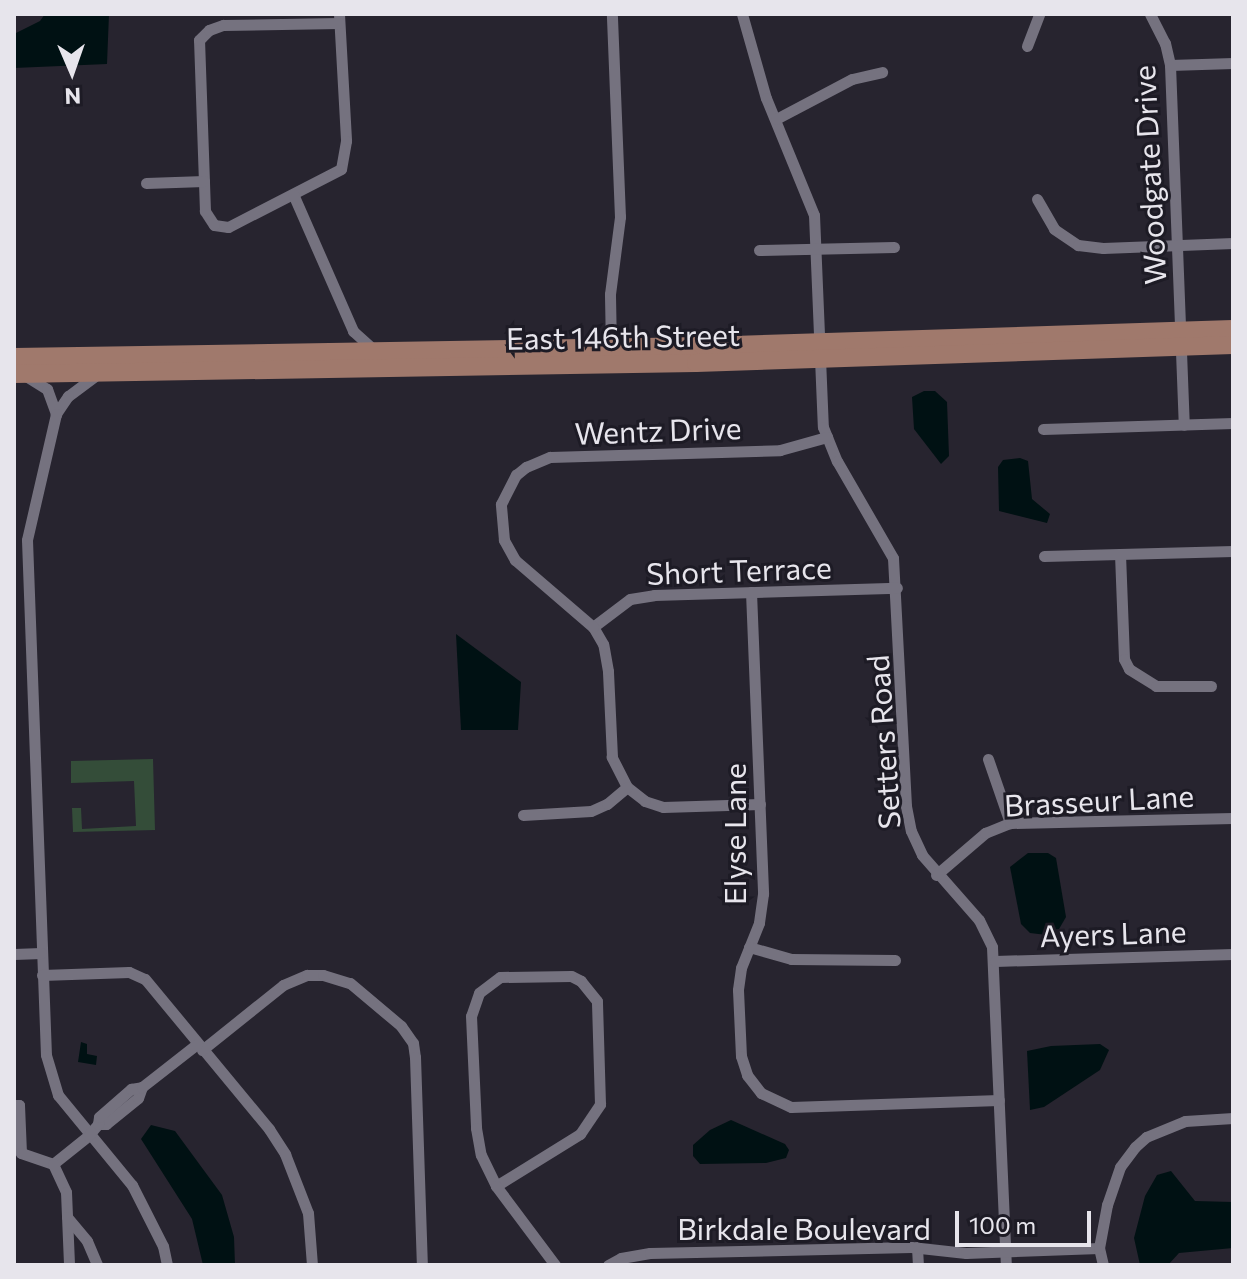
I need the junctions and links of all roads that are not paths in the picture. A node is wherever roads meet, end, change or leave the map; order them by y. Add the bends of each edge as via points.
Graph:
1 (612, 14) edge
2 (742, 14) edge
3 (1039, 14) edge
4 (1150, 14) edge
5 (339, 19) edge
6 (1027, 46) dead end
7 (1233, 63) edge
8 (1170, 65) junction
9 (882, 72) dead end
10 (776, 119) junction
11 (204, 181) junction
12 (146, 183) dead end
13 (293, 194) junction
14 (1037, 199) dead end
15 (1233, 243) edge
16 (1177, 245) junction
17 (894, 247) dead end
18 (818, 249) junction
19 (759, 250) dead end
20 (1233, 329) edge
21 (353, 331) junction
22 (1181, 338) junction
23 (1233, 345) edge
24 (611, 348) junction
25 (820, 351) junction
26 (347, 352) junction
27 (376, 352) junction
28 (16, 368) edge
29 (104, 371) junction
30 (56, 414) junction
31 (1233, 423) edge
32 (1184, 425) junction
33 (1043, 429) dead end
34 (827, 437) junction
35 (1233, 551) edge
36 (1120, 554) junction
37 (1044, 556) dead end
38 (897, 588) junction
39 (751, 592) junction
40 (593, 627) junction
41 (1211, 686) dead end
42 (988, 759) dead end
43 (627, 787) junction
44 (760, 804) junction
45 (523, 815) dead end
46 (1233, 818) edge
47 (1010, 823) junction
48 (936, 875) junction
49 (749, 947) junction
50 (41, 953) junction
51 (14, 954) edge
52 (1233, 954) edge
53 (895, 960) dead end
54 (995, 961) junction
55 (42, 975) junction
56 (199, 1047) junction
57 (999, 1100) junction
58 (14, 1105) edge
59 (1233, 1118) edge
60 (88, 1136) junction
61 (18, 1153) edge
62 (53, 1164) junction
63 (496, 1186) junction
64 (67, 1216) junction
65 (917, 1247) junction
66 (1099, 1248) junction
67 (773, 1250) junction
68 (1006, 1252) junction
69 (69, 1265) edge
70 (97, 1265) edge
71 (167, 1265) edge
72 (312, 1265) edge
73 (422, 1265) edge
74 (555, 1265) edge
75 (608, 1265) edge
76 (773, 1265) edge
77 (918, 1265) edge
78 (1006, 1265) edge
79 (1103, 1265) edge

1 - 24 street via 620,217 610,294
2 - 10 street, Setters Road
3 - 6 street
4 - 8 street, Woodgate Drive
5 - 11 street via 223,25 199,40
5 - 13 street via 344,162 341,169
7 - 8 street
8 - 16 street, Woodgate Drive
9 - 10 street via 852,79
10 - 18 street, Setters Road via 806,188
11 - 12 street
11 - 13 street via 205,211 214,225 228,227
13 - 21 street
14 - 16 street via 1054,229 1078,245
15 - 16 street
16 - 22 street, Woodgate Drive
17 - 18 street
18 - 19 street
18 - 25 street, Setters Road
20 - 22 main road, East 146th Street
21 - 26 street
21 - 27 street
22 - 23 main road, East 146th Street
22 - 25 main road, East 146th Street
22 - 32 street, Woodgate Drive
24 - 25 main road, East 146th Street
24 - 27 main road, East 146th Street
25 - 29 main road, East 146th Street
25 - 34 street, Setters Road via 821,415
26 - 27 main road, East 146th Street
26 - 28 main road, East 146th Street
28 - 29 main road, East 146th Street
28 - 30 street via 47,389
29 - 30 street via 75,388
30 - 50 street via 27,540
31 - 32 street
32 - 33 street
34 - 38 street, Setters Road via 888,543
34 - 40 street, Wentz Drive via 780,450 550,457 526,467 504,494 500,524 508,550
35 - 36 street
36 - 37 street
36 - 41 street via 1124,659 1129,669 1156,686
38 - 39 street, Short Terrace
38 - 48 street, Setters Road via 908,818
39 - 40 street, Short Terrace via 641,597 615,608
39 - 44 street, Elyse Lane
40 - 43 street via 606,652 614,765
42 - 47 street
43 - 44 street via 663,807
43 - 45 street via 591,811
44 - 49 street, Elyse Lane via 763,902
46 - 47 street, Brasseur Lane
47 - 48 street, Brasseur Lane via 985,833
48 - 54 street, Setters Road via 979,920
49 - 53 street via 804,960
49 - 57 street, Elyse Lane via 738,990 741,1056 761,1093 780,1104 828,1107
50 - 51 street
50 - 55 street
52 - 54 street, Ayers Lane
54 - 57 street, Setters Road
55 - 56 street via 139,974
55 - 60 street via 50,1076
56 - 60 street via 142,1087 138,1098
56 - 72 street via 285,1154 308,1213
56 - 73 street via 283,985 307,975 337,978 360,989 401,1026 413,1043
57 - 68 street, Setters Road
58 - 61 street via 19,1105
59 - 66 street via 1185,1121 1135,1147 1114,1183
60 - 62 street
60 - 71 street via 132,1185
61 - 62 street
62 - 64 street via 66,1192
63 - 63 street via 481,1155 476,1128 473,1002 500,977 571,976 597,1001 600,1104 580,1134
63 - 74 street
64 - 69 street
64 - 70 street via 87,1241
65 - 67 street, Birkdale Boulevard
65 - 68 street, Birkdale Boulevard
65 - 77 street
66 - 68 street, Birkdale Boulevard
66 - 79 street
67 - 75 street, Birkdale Boulevard via 650,1253
67 - 76 street
68 - 78 street, Setters Road

